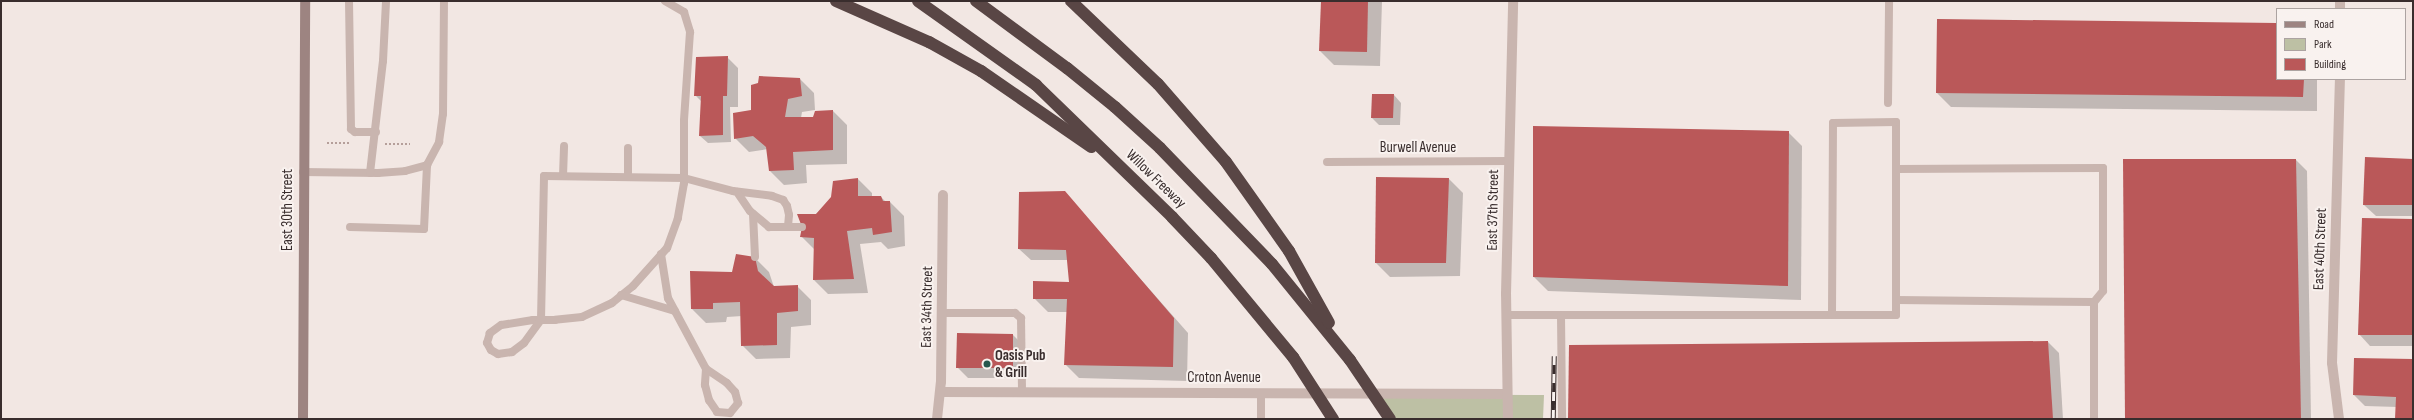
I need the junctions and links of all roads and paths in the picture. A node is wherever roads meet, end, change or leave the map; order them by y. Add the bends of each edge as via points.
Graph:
1 (305, 1) edge
2 (349, 1) edge
3 (386, 1) edge
4 (444, 1) edge
5 (665, 1) edge
6 (836, 1) edge
7 (918, 1) edge
8 (976, 1) edge
9 (1071, 1) edge
10 (1512, 1) edge
11 (1889, 1) edge
12 (2340, 80) edge
13 (1888, 103) dead end
14 (376, 132) junction
15 (564, 146) dead end
16 (628, 148) dead end
17 (1509, 161) junction
18 (1327, 162) dead end
19 (427, 165) junction
20 (1896, 168) junction
21 (1124, 171) junction
22 (303, 172) junction
23 (370, 173) junction
24 (563, 176) junction
25 (628, 177) junction
26 (684, 178) junction
27 (737, 192) junction
28 (943, 195) dead end
29 (753, 214) junction
30 (788, 226) junction
31 (802, 227) dead end
32 (350, 228) dead end
33 (662, 254) junction
34 (755, 257) dead end
35 (620, 295) junction
36 (1896, 300) junction
37 (2094, 302) junction
38 (675, 311) junction
39 (942, 313) junction
40 (1506, 315) junction
41 (1561, 315) junction
42 (1832, 315) junction
43 (541, 320) junction
44 (1342, 346) junction
45 (706, 369) junction
46 (940, 392) junction
47 (1022, 392) junction
48 (1261, 393) junction
49 (1508, 394) junction
50 (303, 419) edge
51 (937, 419) edge
52 (1261, 419) edge
53 (1333, 419) edge
54 (1390, 419) edge
55 (1508, 419) edge
56 (1562, 419) edge
57 (2094, 419) edge
58 (2339, 419) edge

1 - 22 main road, East 30th Street
2 - 14 lane via 351,129 355,132
3 - 14 lane
4 - 19 lane via 443,114 440,142
5 - 26 lane via 684,12 690,32 684,121
6 - 21 highway via 929,42 981,71
7 - 21 highway, Willow Freeway via 1036,85
8 - 44 highway, Willow Freeway via 1067,68 1160,148 1238,227
9 - 44 highway via 1158,84 1226,162 1289,251
10 - 17 street, East 37th Street
11 - 13 lane
12 - 58 street, East 40th Street via 2332,363
14 - 23 lane
15 - 24 lane
16 - 25 lane
17 - 18 lane, Burwell Avenue
17 - 40 street, East 37th Street
19 - 23 lane via 405,171
19 - 32 lane via 424,229
20 - 36 lane
20 - 37 lane via 2103,168 2103,291
20 - 42 lane via 1896,122 1833,123
21 - 53 highway, Willow Freeway, bridge via 1211,258 1293,357
22 - 23 lane
22 - 50 main road, East 30th Street
24 - 25 lane
24 - 43 lane via 544,176
25 - 26 lane
26 - 27 lane
26 - 33 lane via 678,218 667,248
27 - 29 lane
27 - 30 lane via 772,196 783,200 789,216
28 - 39 street, East 34th Street
29 - 30 lane via 769,227
29 - 34 lane
30 - 31 lane
33 - 35 lane
33 - 38 lane via 668,298
35 - 38 lane
35 - 43 lane via 612,303 582,317
36 - 37 lane
36 - 42 lane via 1896,315
37 - 57 lane
38 - 45 lane
39 - 46 street, East 34th Street
39 - 47 lane via 1016,313 1021,318
40 - 41 lane
40 - 49 street, East 37th Street
41 - 42 lane
41 - 56 lane
43 - 43 lane via 496,327 490,333 487,343 491,350 498,354 512,352 524,343
44 - 54 highway, Willow Freeway, bridge
45 - 45 lane via 704,385 709,400 717,412 730,413 738,403 735,392 727,383
46 - 47 street, Croton Avenue
46 - 51 street, East 34th Street
47 - 48 street, Croton Avenue
48 - 49 street, Croton Avenue
48 - 52 lane
49 - 55 street, East 37th Street

